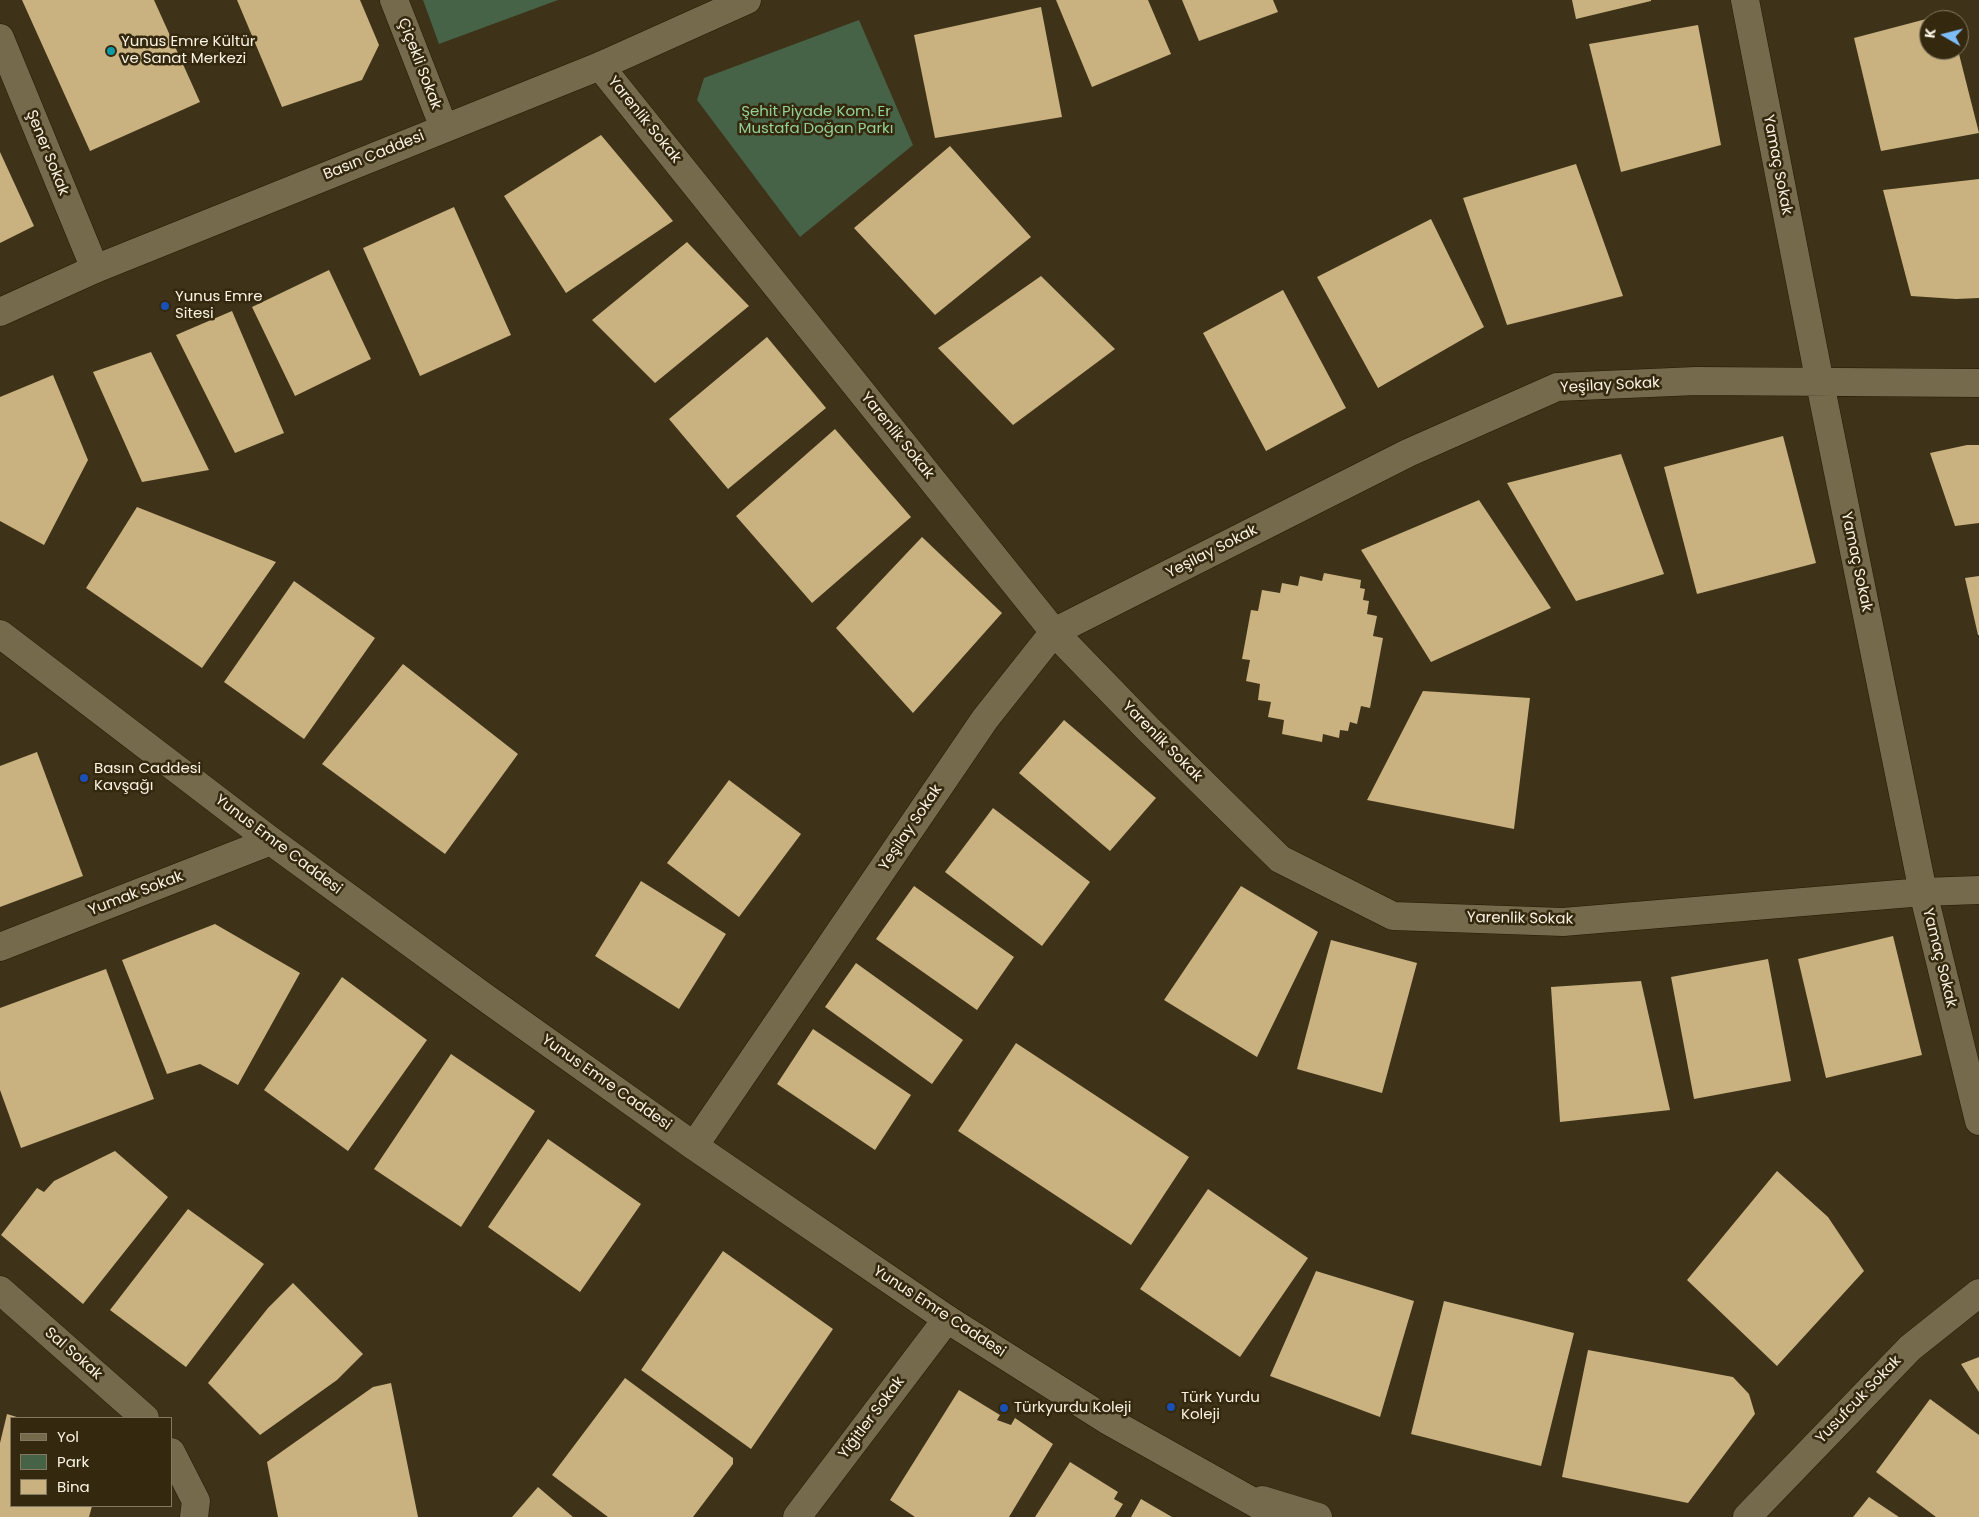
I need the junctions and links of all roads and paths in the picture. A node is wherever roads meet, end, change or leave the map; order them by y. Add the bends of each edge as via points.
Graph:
1 (394, 0) edge
2 (748, 0) edge
3 (1749, 1) edge
4 (0, 38) edge
5 (600, 66) junction
6 (444, 128) junction
7 (95, 269) junction
8 (0, 312) edge
9 (1820, 383) junction
10 (1979, 383) edge
11 (1054, 632) junction
12 (0, 634) edge
13 (272, 841) junction
14 (1979, 890) edge
15 (1923, 892) junction
16 (0, 947) edge
17 (1979, 1121) edge
18 (694, 1146) junction
19 (0, 1290) edge
20 (1979, 1293) edge
21 (947, 1319) junction
22 (144, 1417) edge
23 (172, 1454) edge
24 (1237, 1493) junction
25 (194, 1517) edge
26 (797, 1517) edge
27 (1280, 1517) edge
28 (1318, 1517) edge
29 (1747, 1517) edge

1 - 6 street, Çiçekli Sokak
2 - 5 street, Basın Caddesi
3 - 9 street, Yamaç Sokak
4 - 7 street, Şener Sokak
5 - 6 street, Basın Caddesi
5 - 11 street, Yarenlik Sokak
6 - 7 street, Basın Caddesi
7 - 8 street, Basın Caddesi
9 - 10 street, Yeşilay Sokak
9 - 11 street, Yeşilay Sokak via 1696,381 1558,387 1408,453
9 - 15 street, Yamaç Sokak
11 - 15 street, Yarenlik Sokak via 1280,858 1393,916 1563,922
11 - 18 street, Yeşilay Sokak via 985,718
12 - 13 street, Yunus Emre Caddesi
13 - 16 street, Yumak Sokak
13 - 18 street, Yunus Emre Caddesi
14 - 15 street, Yarenlik Sokak
15 - 17 street, Yamaç Sokak
18 - 21 street, Yunus Emre Caddesi
19 - 22 street, Sal Sokak
20 - 29 street, Yusufcuk Sokak via 1910,1348
21 - 24 street, Yunus Emre Caddesi via 1107,1420
21 - 26 street, Yiğitler Sokak
23 - 25 street via 196,1502
24 - 27 street, Yunus Emre Caddesi
24 - 28 street, Yunus Emre Caddesi

